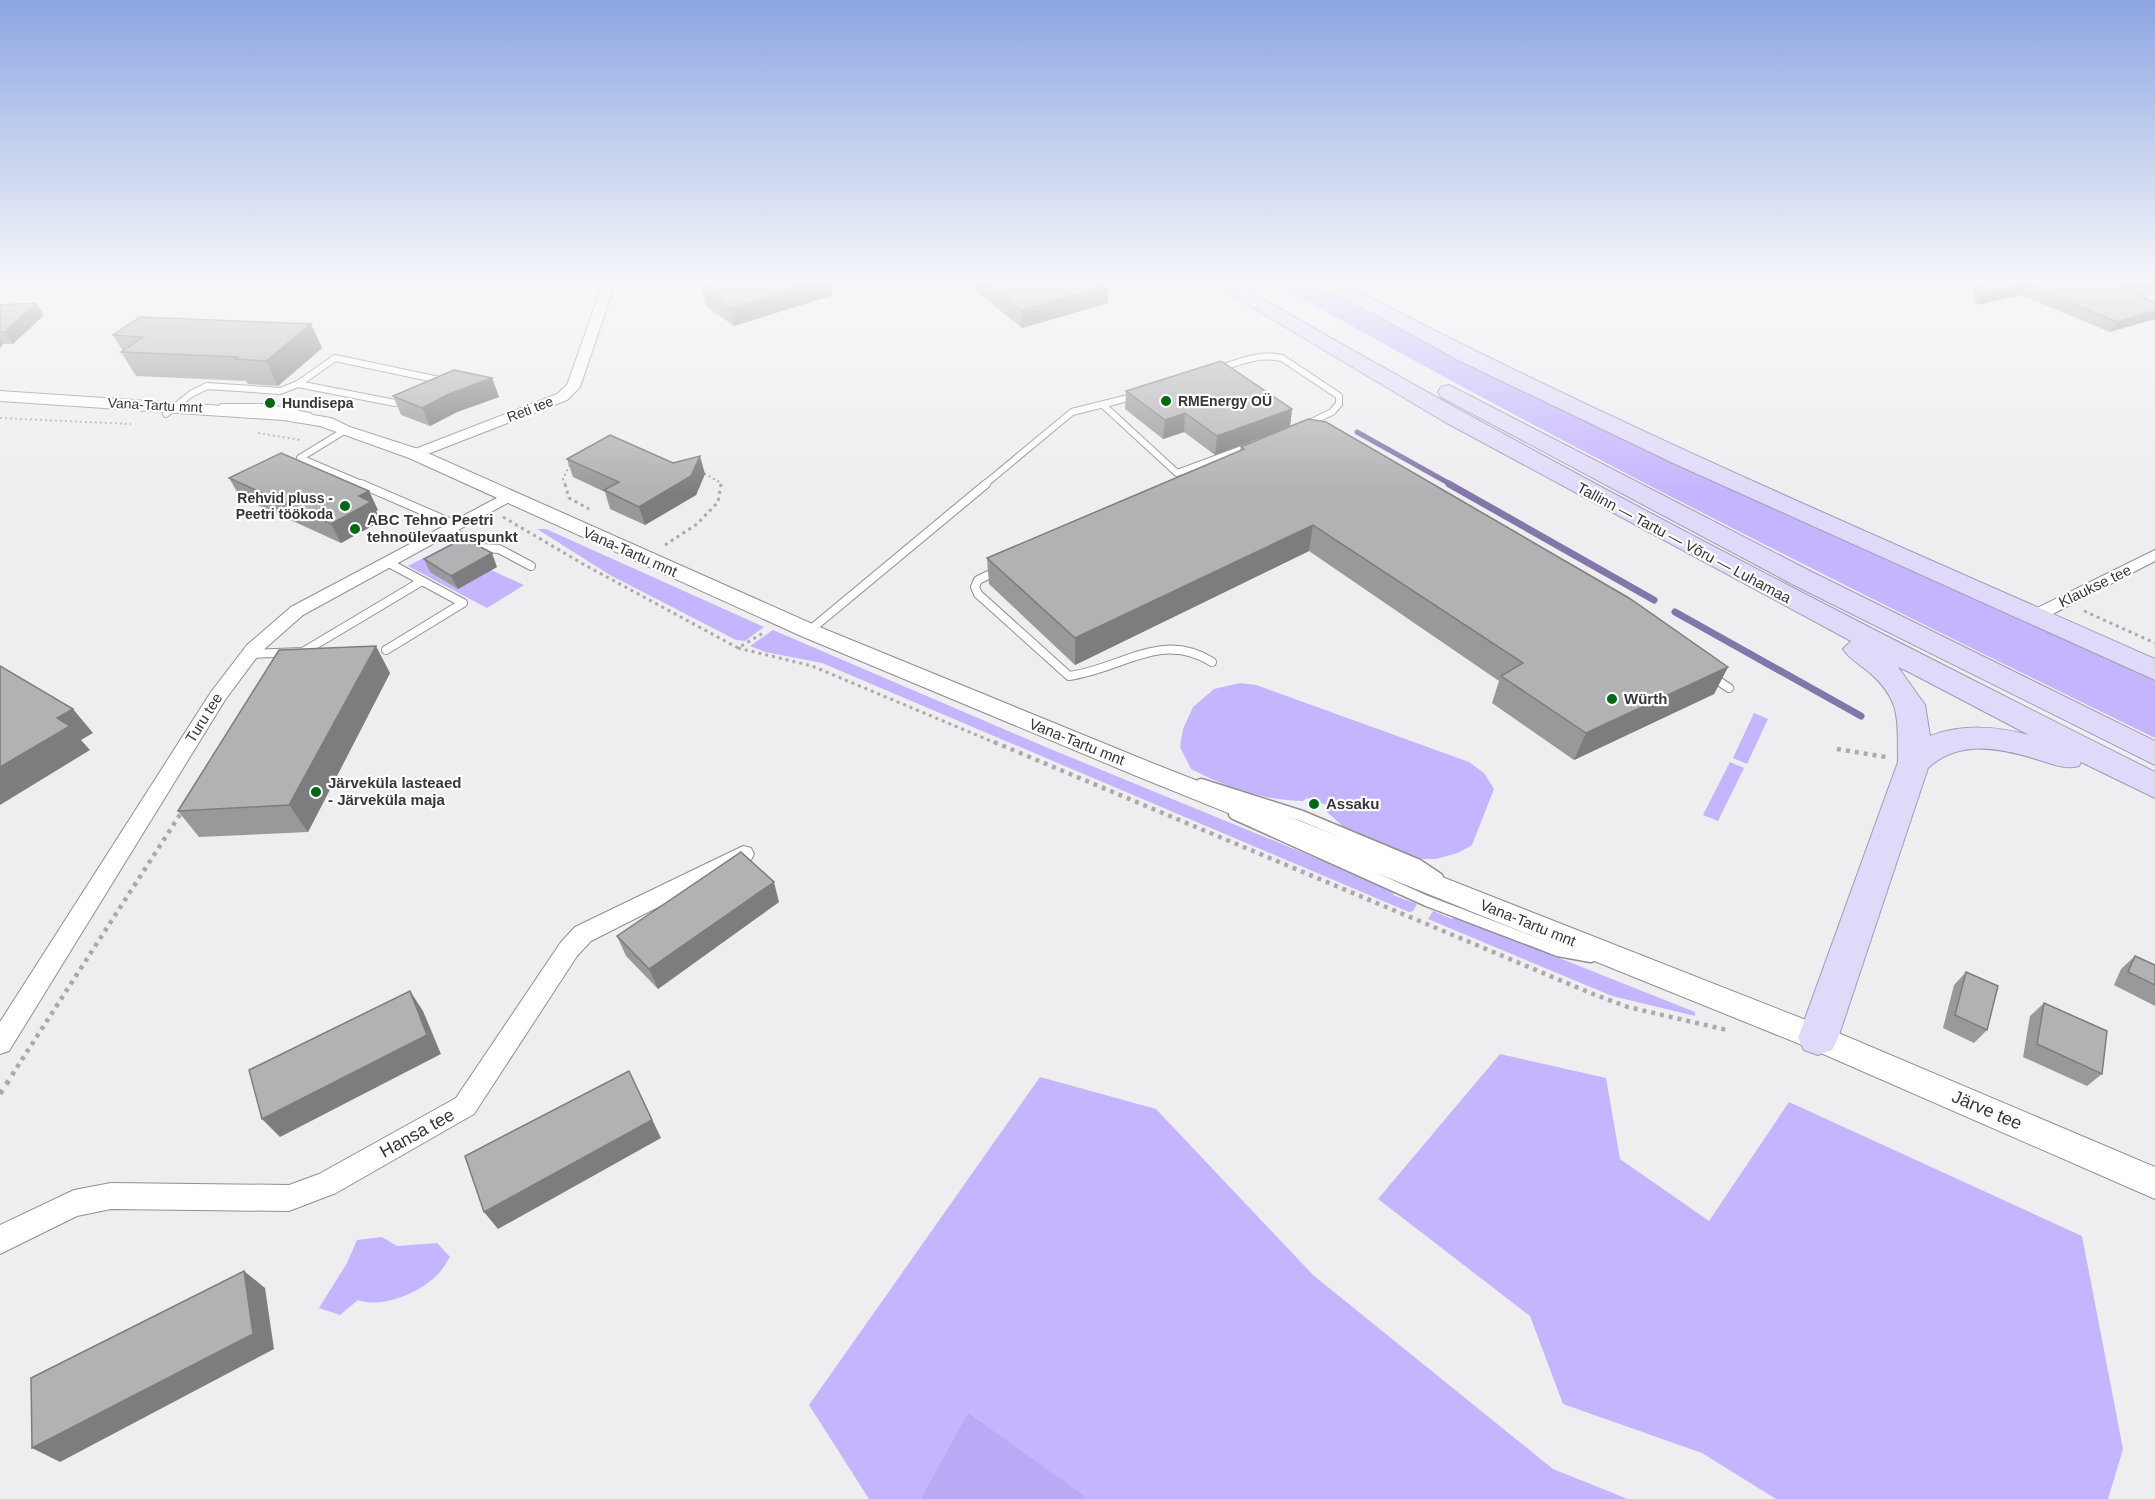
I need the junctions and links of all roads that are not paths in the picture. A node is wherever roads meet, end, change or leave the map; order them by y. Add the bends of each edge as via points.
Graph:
1 (585, 353) edge
2 (1340, 353) edge
3 (1384, 353) edge
4 (1459, 353) edge
5 (1212, 371) edge
6 (298, 384) junction
7 (421, 389) edge
8 (1146, 393) edge
9 (412, 394) edge
10 (0, 396) edge
11 (0, 405) edge
12 (1104, 405) junction
13 (171, 410) junction
14 (1294, 429) edge
15 (344, 431) junction
16 (1263, 441) edge
17 (415, 454) junction
18 (508, 497) junction
19 (452, 527) junction
20 (2155, 555) edge
21 (387, 562) junction
22 (531, 566) dead end
23 (1008, 567) edge
24 (1729, 568) junction
25 (422, 581) junction
26 (2035, 616) junction
27 (809, 631) junction
28 (386, 650) dead end
29 (247, 654) junction
30 (1212, 662) dead end
31 (1700, 669) edge
32 (2155, 670) edge
33 (1730, 688) edge
34 (2155, 754) edge
35 (1914, 762) junction
36 (1143, 770) junction
37 (2155, 786) edge
38 (2155, 802) edge
39 (743, 855) edge
40 (1639, 967) junction
41 (1818, 1038) junction
42 (0, 1042) edge
43 (2155, 1183) edge
44 (0, 1240) edge

1 - 17 street, Reti tee via 573,387 562,397
2 - 24 highway, Tallinn — Tartu — Võru — Luhamaa via 1486,438
3 - 34 highway, Tallinn — Tartu — Võru — Luhamaa via 1599,472
4 - 26 highway via 1681,458
5 - 14 lane via 1261,355 1273,355 1339,396 1339,404 1332,412
6 - 7 lane via 335,358 439,380
6 - 9 lane via 395,403
6 - 13 lane via 280,391 207,386
8 - 12 lane
10 - 13 street, Vana-Tartu mnt
11 - 13 street, Vana-Tartu mnt
12 - 16 lane via 1177,473
12 - 27 lane via 1072,412
13 - 15 street, Vana-Tartu mnt
13 - 15 street, Vana-Tartu mnt via 208,408 325,422
15 - 17 street, Vana-Tartu mnt
15 - 19 lane via 300,458
17 - 18 street, Vana-Tartu mnt
18 - 19 street, Turu tee
18 - 27 street, Vana-Tartu mnt
19 - 21 street, Turu tee
19 - 22 lane via 481,548 499,549
20 - 26 street, Klaukse tee
21 - 25 lane
21 - 29 street, Turu tee via 297,611
23 - 30 lane via 978,580 978,594 1070,676 1090,675 1161,650 1179,648
24 - 35 highway via 1785,609 1865,654 1890,675 1913,716
24 - 37 highway, Tallinn — Tartu — Võru — Luhamaa
25 - 28 lane via 463,603
25 - 29 lane via 303,652
26 - 32 highway
27 - 36 street, Vana-Tartu mnt
29 - 42 street, Turu tee
31 - 33 lane
35 - 38 highway via 1936,745 1960,739 2017,743 2067,758
35 - 41 highway
36 - 40 street, Vana-Tartu mnt
36 - 40 lane via 1272,833 1427,901 1558,951
39 - 44 street, Hansa tee via 584,934 569,949 465,1106 327,1184 289,1198 111,1196 74,1203
40 - 41 street, Vana-Tartu mnt
41 - 43 street, Järve tee

